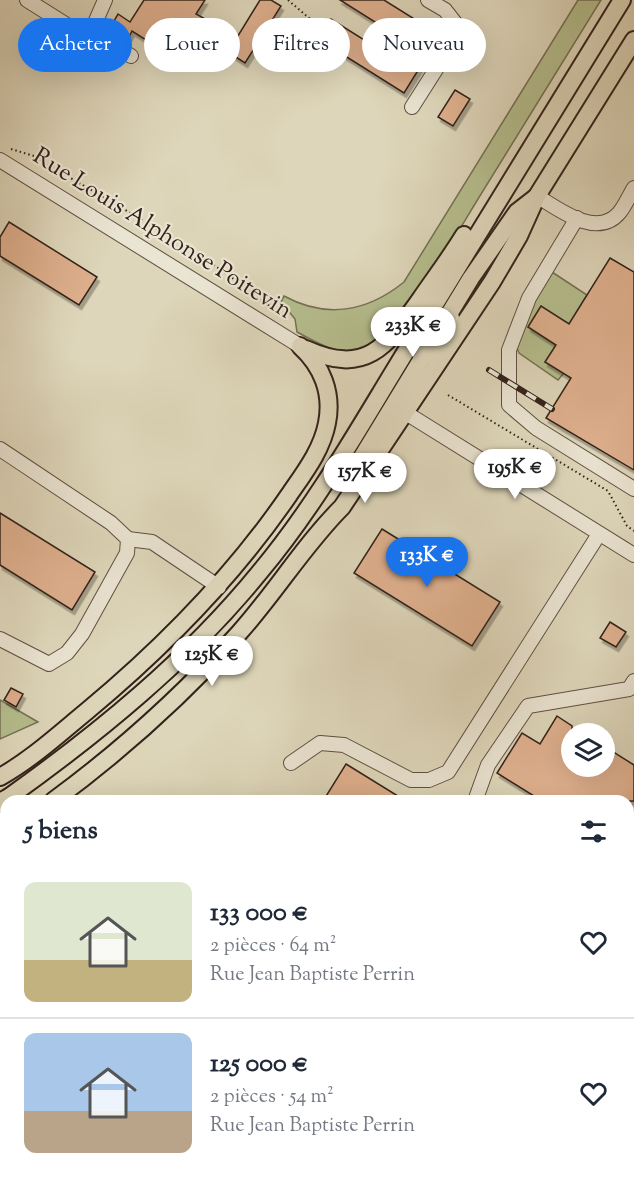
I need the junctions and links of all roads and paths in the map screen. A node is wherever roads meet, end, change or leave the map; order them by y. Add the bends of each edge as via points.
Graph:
1 (27, 0) edge
2 (105, 0) edge
3 (288, 0) edge
4 (428, 0) edge
5 (622, 0) edge
6 (56, 18) edge
7 (97, 18) edge
8 (309, 18) edge
9 (634, 40) edge
10 (412, 107) dead end
11 (542, 129) junction
12 (3, 154) edge
13 (634, 188) edge
14 (537, 196) junction
15 (577, 218) junction
16 (457, 302) junction
17 (284, 336) junction
18 (300, 346) junction
19 (448, 395) dead end
20 (406, 413) junction
21 (387, 416) junction
22 (0, 448) edge
23 (634, 489) edge
24 (323, 526) junction
25 (634, 531) edge
26 (599, 534) junction
27 (128, 539) junction
28 (634, 555) edge
29 (219, 587) junction
30 (0, 639) edge
31 (634, 681) edge
32 (291, 763) dead end
33 (0, 777) edge
34 (10, 795) edge
35 (61, 795) edge
36 (477, 795) edge

1 - 6 street
2 - 7 street
3 - 8 path
4 - 10 street via 445,10 456,24 454,41
5 - 11 main road
9 - 14 main road
11 - 18 main road via 489,196 403,323 379,350 344,360
11 - 34 main road via 344,451 265,566 222,616 144,692
12 - 17 street, Rue Louis Alphonse Poitevin
12 - 17 path via 34,156 246,286 288,322 290,326
13 - 15 street via 618,214 606,223
14 - 15 street
14 - 16 main road via 517,212
14 - 20 main road via 492,282
15 - 23 street via 529,298 509,350 509,405 536,428
16 - 20 street via 446,336 403,405
16 - 21 main road
17 - 18 street, Rue Louis Alphonse Poitevin
18 - 29 main road via 316,362 325,382 329,409 324,437 265,530
19 - 25 path via 608,491 627,526
20 - 21 street
20 - 24 main road via 342,507
20 - 26 street
21 - 24 main road
22 - 27 street via 111,523
24 - 35 main road via 276,590 193,681 140,733
26 - 28 street
26 - 32 street via 448,772 429,780 411,780 344,745 320,743
27 - 29 street via 152,542
27 - 30 street via 127,553 82,634 67,653 49,664
29 - 33 main road via 141,666 25,763
31 - 36 street via 629,689 528,706 488,765

